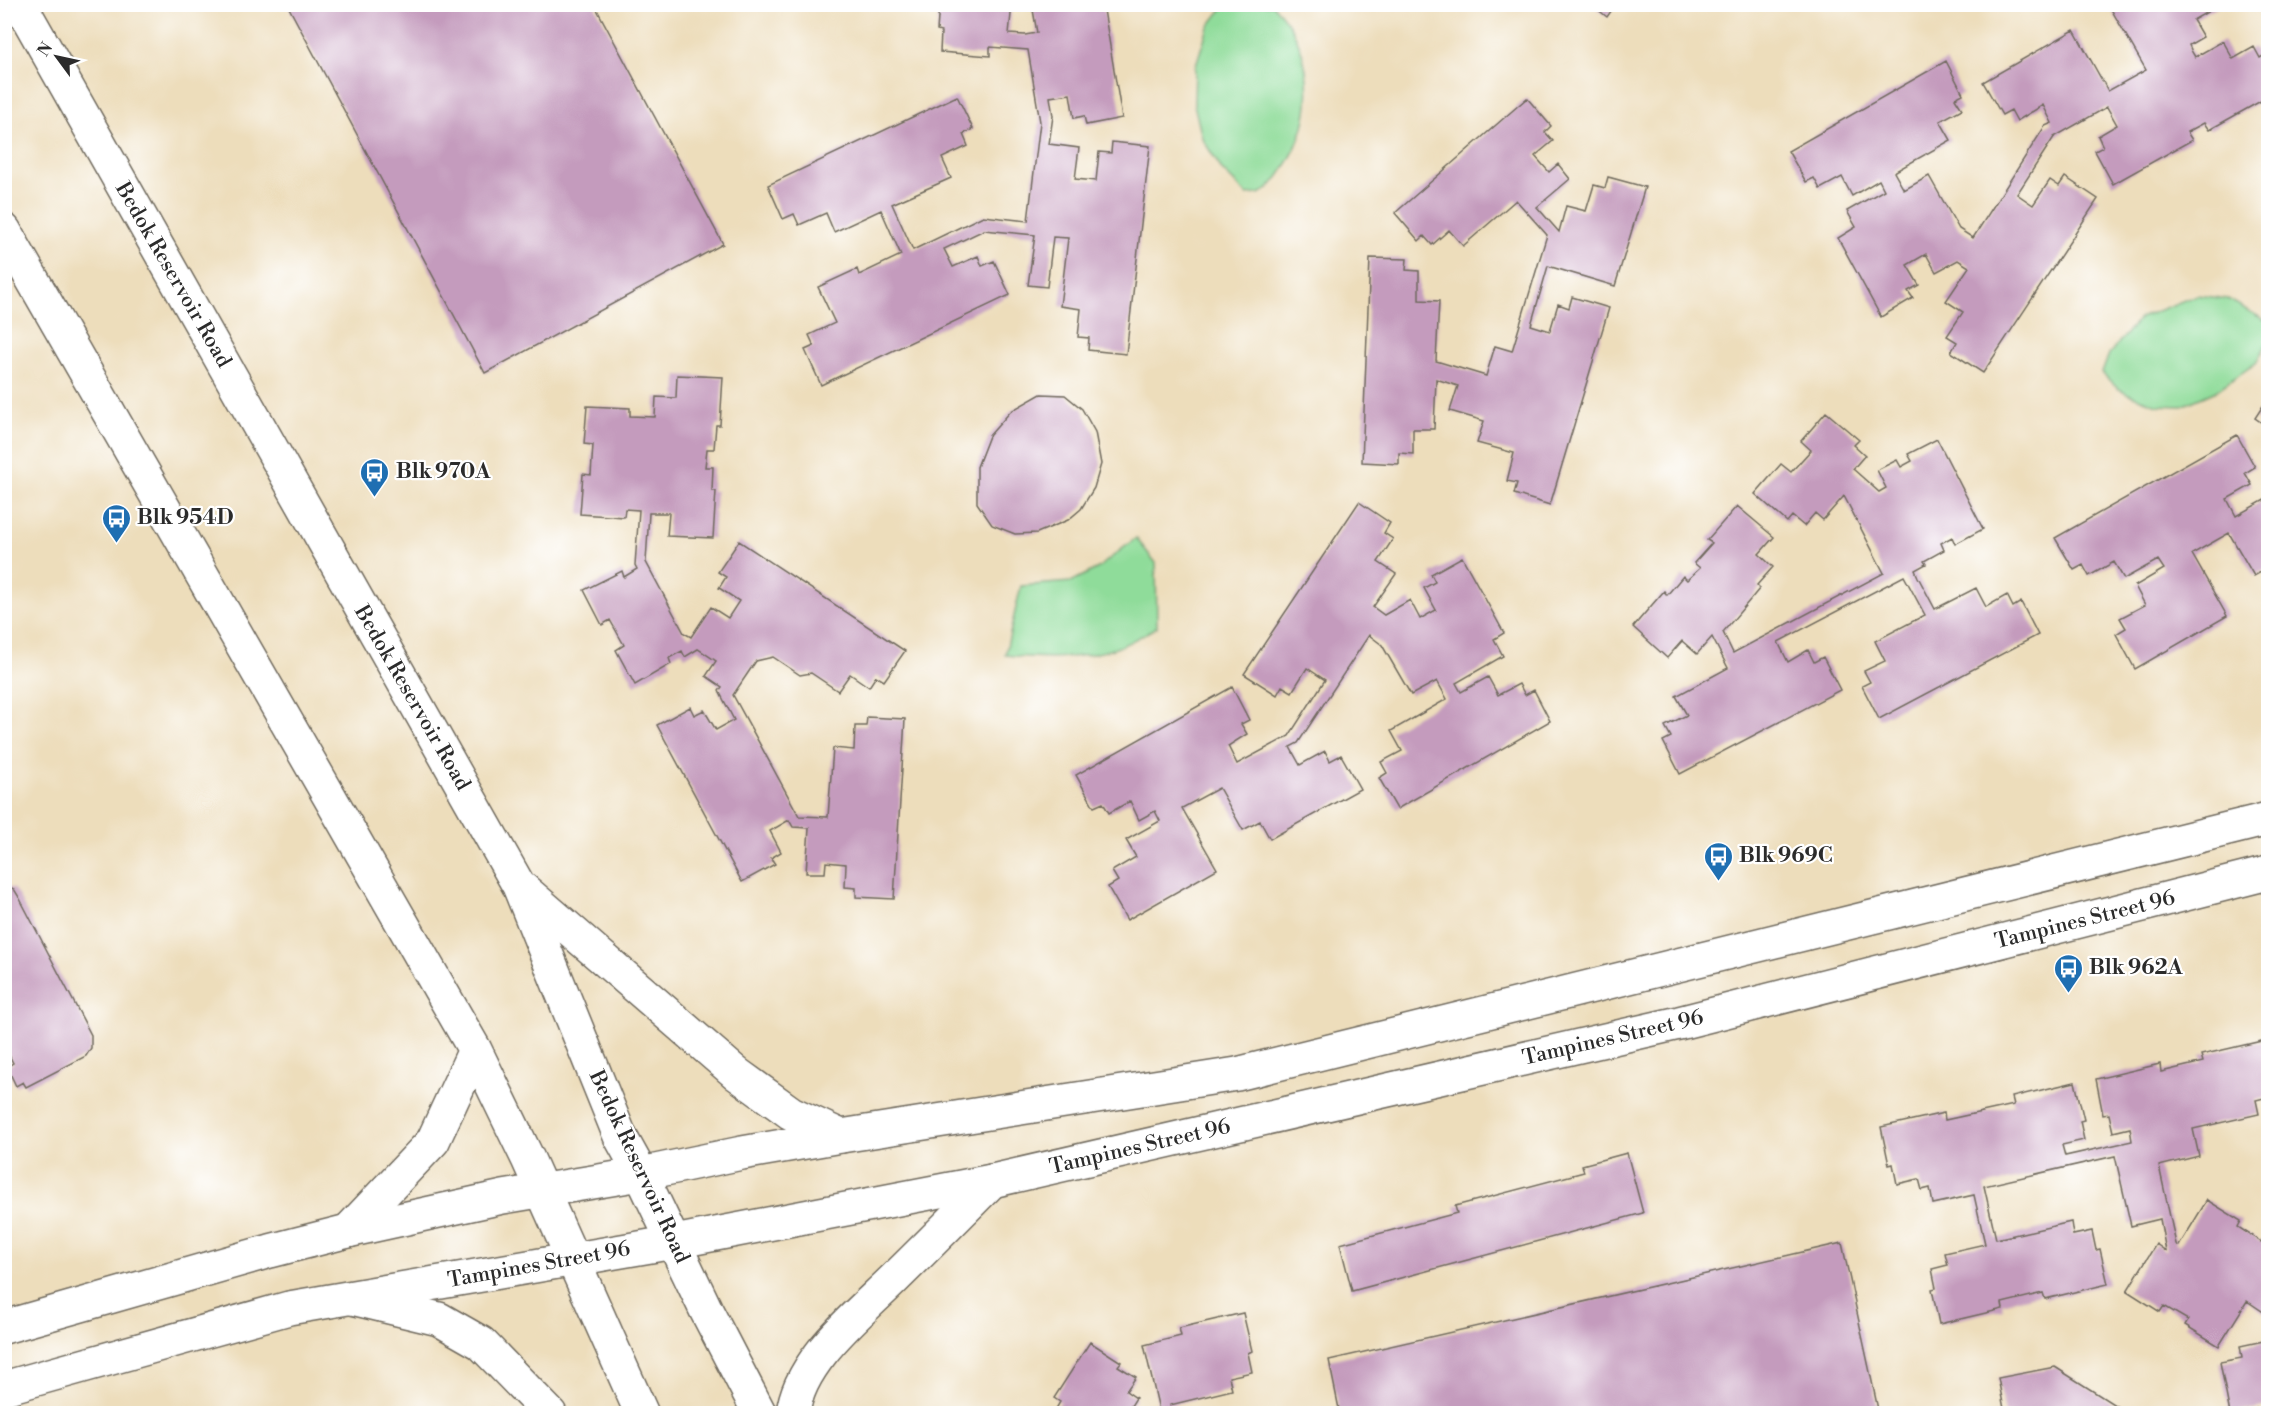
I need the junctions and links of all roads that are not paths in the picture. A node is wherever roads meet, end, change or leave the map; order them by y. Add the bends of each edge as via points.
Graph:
1 (20, 4) edge
2 (4, 230) edge
3 (2268, 819) edge
4 (2268, 873) edge
5 (519, 886) junction
6 (475, 1050) junction
7 (841, 1136) junction
8 (641, 1174) junction
9 (992, 1181) junction
10 (542, 1190) junction
11 (348, 1231) junction
12 (675, 1242) junction
13 (572, 1258) junction
14 (352, 1298) junction
15 (4, 1327) edge
16 (4, 1388) edge
17 (550, 1413) edge
18 (642, 1413) edge
19 (760, 1413) edge
20 (793, 1413) edge

1 - 5 street, Bedok Reservoir Road
2 - 6 street
3 - 7 street via 1237,1074
4 - 9 street, Tampines Street 96 via 1679,1023
5 - 7 street via 737,1074 791,1113
5 - 8 street, Bedok Reservoir Road via 620,1136
6 - 10 street
6 - 11 street via 433,1141
7 - 8 street
8 - 10 street
8 - 12 street, Bedok Reservoir Road
9 - 12 street, Tampines Street 96
9 - 20 street via 818,1356 794,1399
10 - 11 street
10 - 13 street
11 - 15 street
12 - 13 street, Tampines Street 96
12 - 19 street, Bedok Reservoir Road
13 - 14 street, Tampines Street 96
13 - 18 street
14 - 16 street, Tampines Street 96 via 289,1308
14 - 17 street via 439,1319 481,1343

